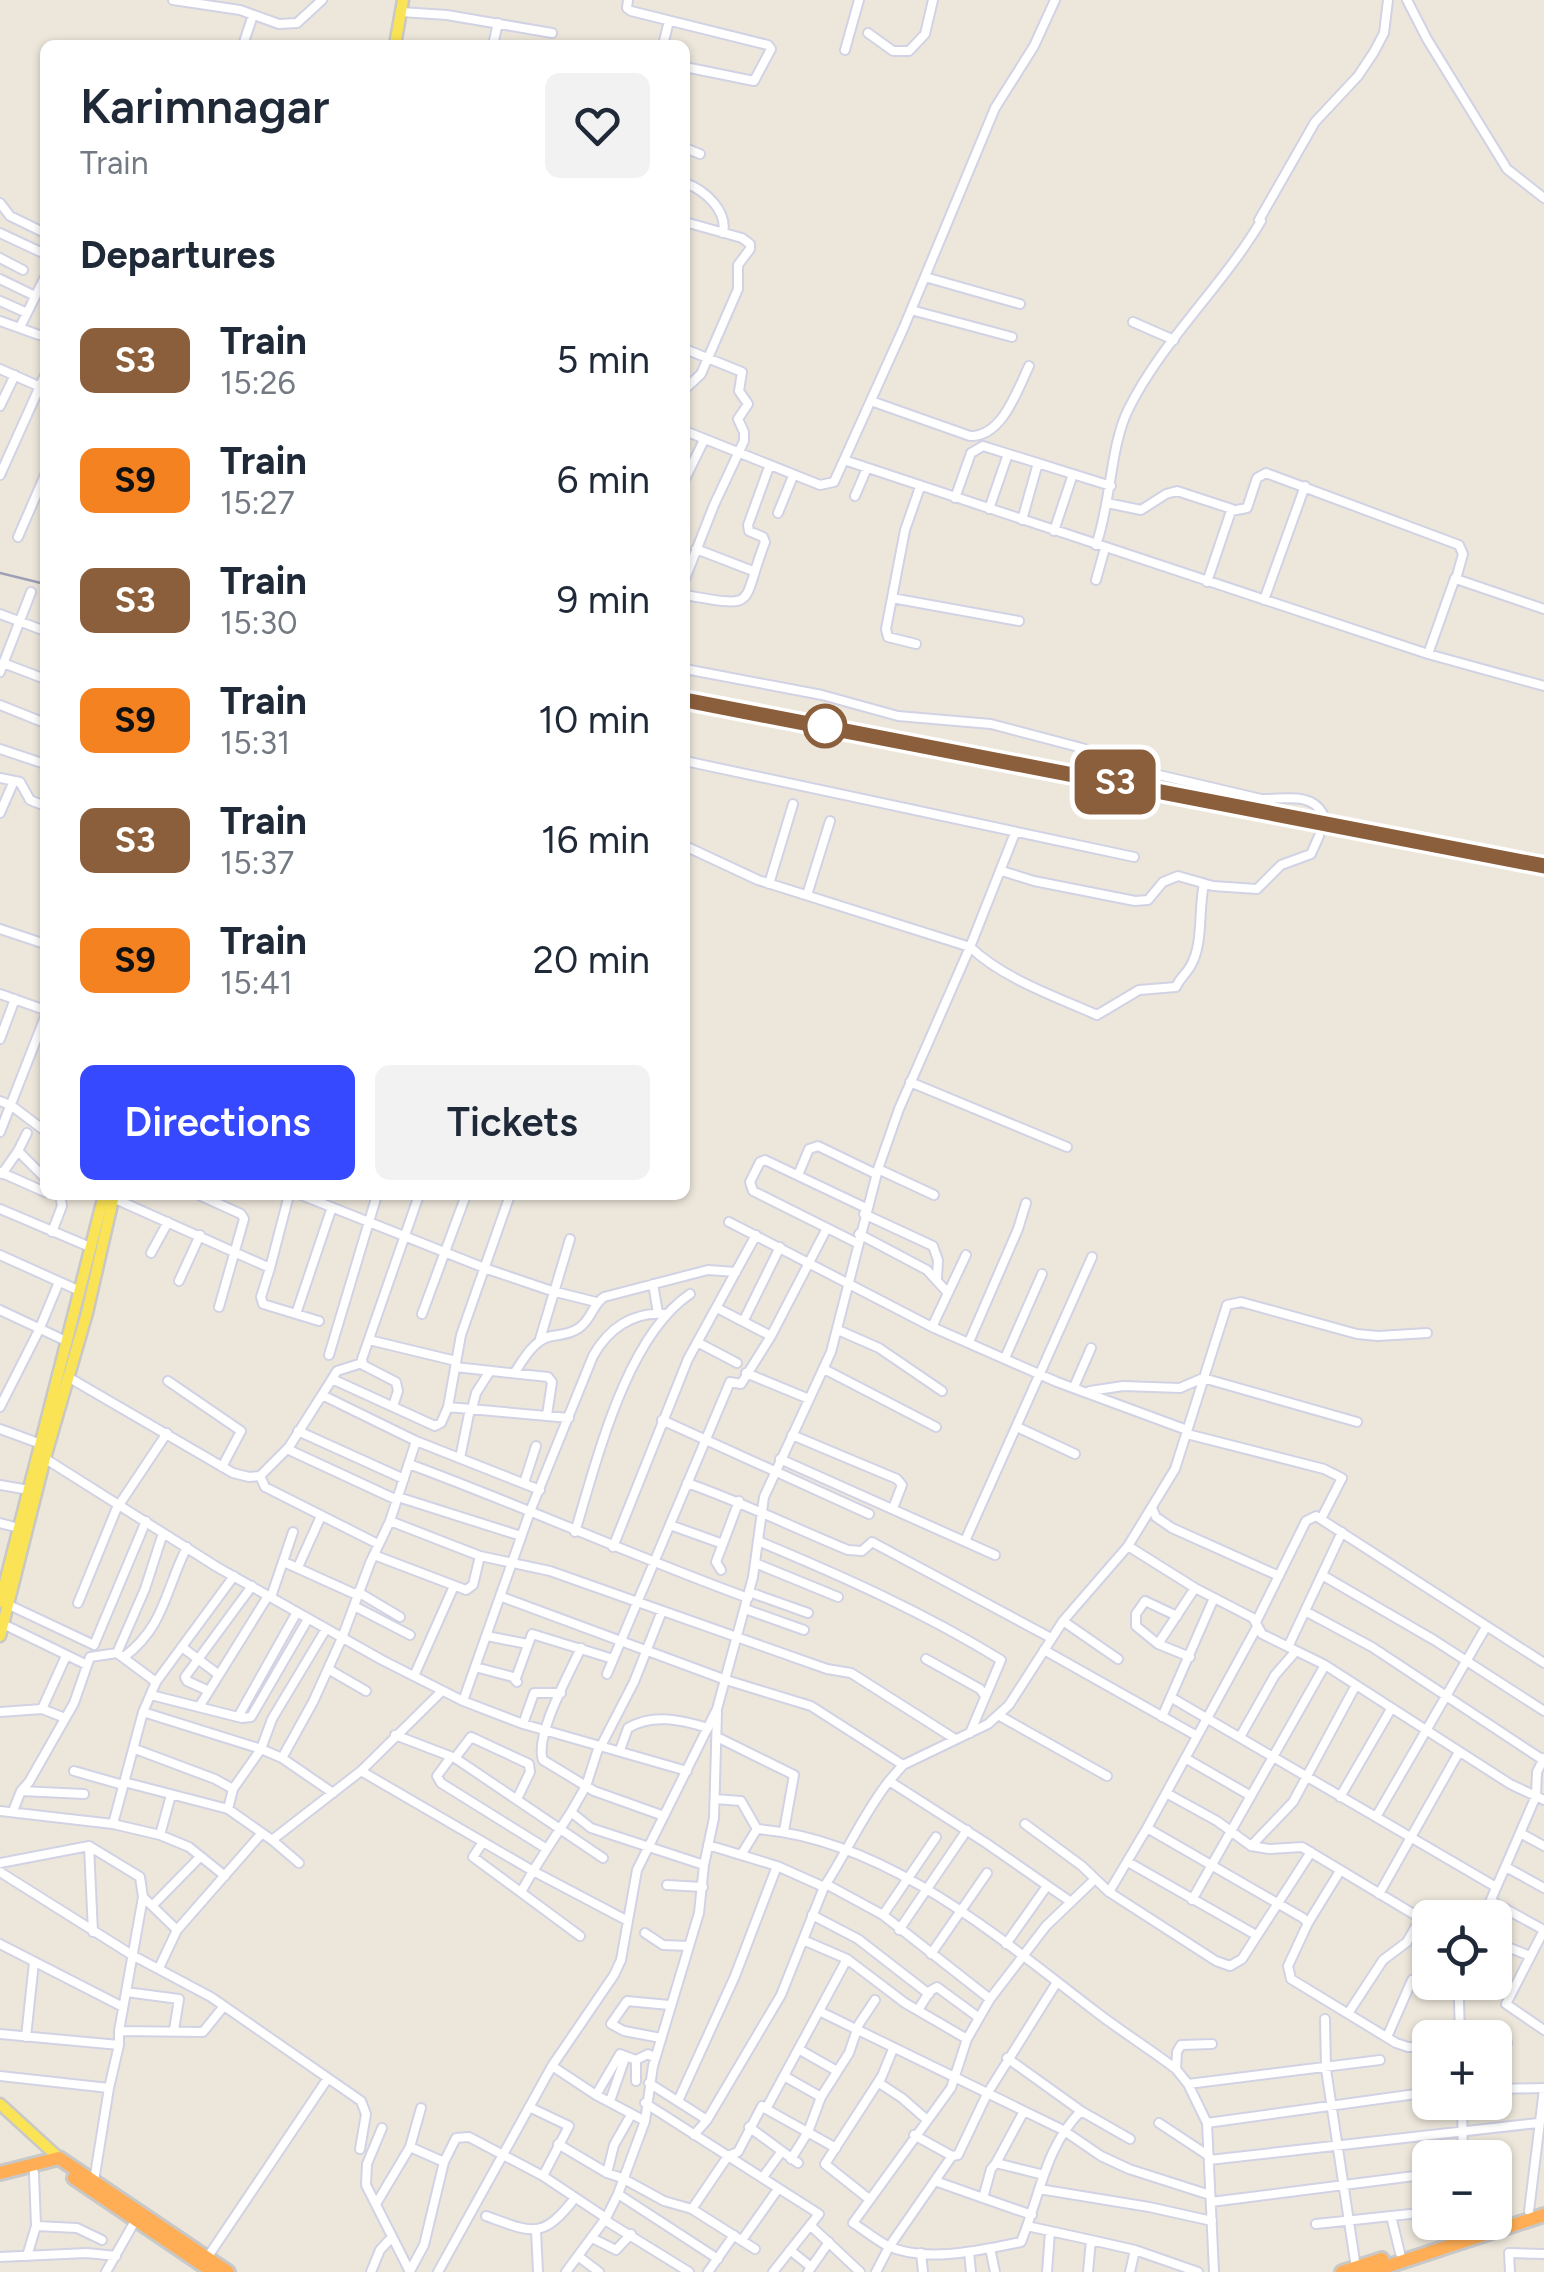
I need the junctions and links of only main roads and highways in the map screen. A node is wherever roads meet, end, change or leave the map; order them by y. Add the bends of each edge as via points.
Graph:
1 (402, 6) edge
2 (396, 40) edge
3 (108, 1200) edge
4 (109, 1200) edge
5 (41, 1452) junction
6 (5, 1569) edge
7 (4, 1604) edge
8 (0, 1636) edge
9 (0, 2104) edge
10 (0, 2112) edge
11 (60, 2163) junction
12 (0, 2177) edge
13 (1544, 2206) edge
14 (1544, 2215) edge
15 (1512, 2216) edge
16 (1444, 2240) edge
17 (1409, 2261) edge
18 (208, 2265) edge
19 (1351, 2270) edge
20 (228, 2272) edge
21 (1370, 2272) edge

1 - 2 main road
3 - 5 main road via 90,1247
4 - 5 main road via 88,1313
5 - 6 main road
5 - 7 main road
6 - 7 main road
7 - 8 main road
9 - 11 main road
10 - 11 main road
11 - 12 highway
11 - 12 highway
11 - 18 highway via 135,2221
11 - 18 highway
13 - 15 highway
14 - 17 highway
16 - 17 highway
17 - 19 highway
17 - 21 highway
18 - 20 highway

